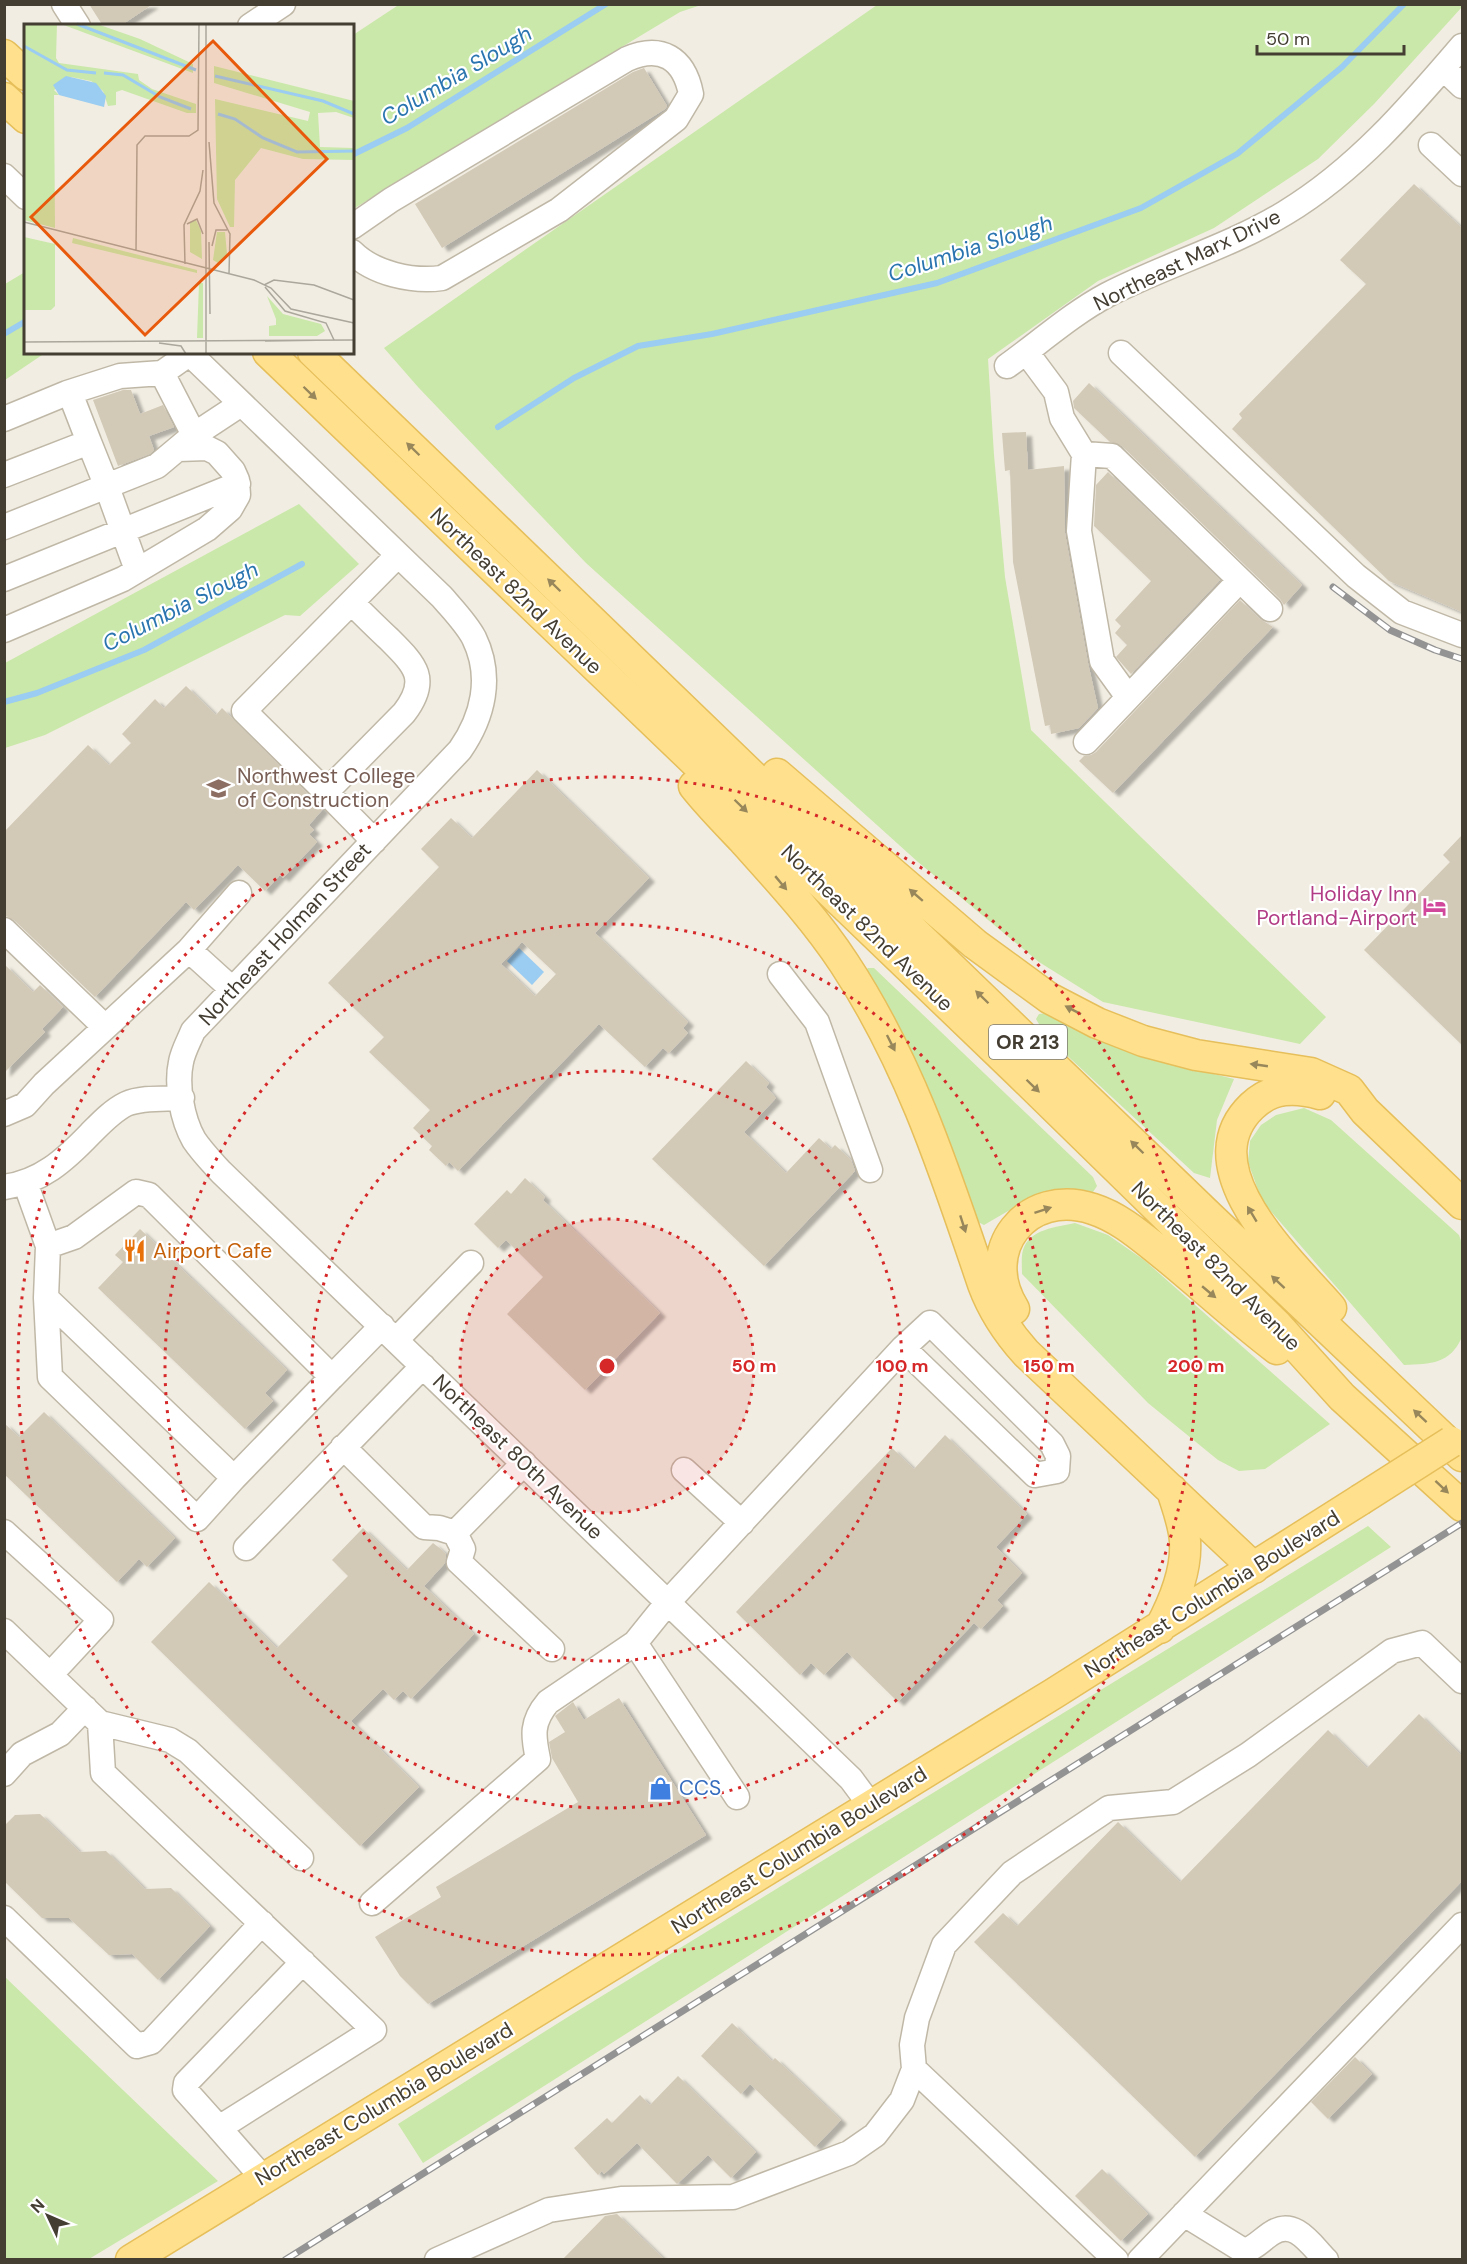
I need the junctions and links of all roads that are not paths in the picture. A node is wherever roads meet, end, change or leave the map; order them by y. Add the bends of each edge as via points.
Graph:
1 (64, 4) edge
2 (283, 4) edge
3 (77, 24) edge
4 (253, 24) edge
5 (1462, 46) edge
6 (4, 55) edge
7 (1443, 68) junction
8 (24, 73) edge
9 (1462, 86) edge
10 (4, 98) edge
11 (24, 116) edge
12 (1431, 145) dead end
13 (1462, 174) edge
14 (4, 176) edge
15 (24, 194) edge
16 (354, 226) edge
17 (354, 253) edge
18 (1121, 353) dead end
19 (187, 354) edge
20 (189, 354) edge
21 (270, 354) edge
22 (315, 354) edge
23 (162, 373) junction
24 (70, 393) junction
25 (242, 404) junction
26 (4, 419) edge
27 (88, 442) junction
28 (186, 442) junction
29 (1084, 454) junction
30 (4, 475) edge
31 (237, 484) junction
32 (107, 486) junction
33 (4, 526) edge
34 (122, 531) junction
35 (398, 555) junction
36 (137, 570) junction
37 (4, 579) edge
38 (1240, 580) junction
39 (352, 603) junction
40 (1270, 609) dead end
41 (4, 630) edge
42 (1462, 635) edge
43 (624, 653) junction
44 (622, 693) junction
45 (1128, 698) junction
46 (1086, 742) dead end
47 (326, 792) junction
48 (374, 841) junction
49 (239, 893) dead end
50 (4, 930) edge
51 (189, 950) junction
52 (780, 974) dead end
53 (232, 989) junction
54 (105, 1027) junction
55 (182, 1098) junction
56 (1365, 1111) junction
57 (4, 1114) edge
58 (870, 1170) dead end
59 (15, 1185) edge
60 (1462, 1204) edge
61 (48, 1246) junction
62 (471, 1263) dead end
63 (46, 1298) junction
64 (389, 1333) junction
65 (903, 1348) junction
66 (423, 1366) junction
67 (332, 1377) junction
68 (1394, 1391) junction
69 (1342, 1397) junction
70 (1462, 1435) edge
71 (343, 1447) junction
72 (1462, 1456) edge
73 (524, 1463) junction
74 (684, 1470) dead end
75 (234, 1478) junction
76 (1172, 1490) junction
77 (1462, 1506) edge
78 (742, 1523) junction
79 (4, 1532) edge
80 (455, 1533) junction
81 (246, 1548) dead end
82 (1261, 1563) junction
83 (668, 1602) junction
84 (1160, 1628) junction
85 (4, 1631) edge
86 (635, 1643) junction
87 (552, 1649) dead end
88 (50, 1675) junction
89 (1462, 1681) edge
90 (92, 1715) junction
91 (4, 1774) edge
92 (737, 1797) dead end
93 (871, 1806) junction
94 (301, 1858) dead end
95 (372, 1903) dead end
96 (4, 1918) edge
97 (262, 1923) junction
98 (1462, 1925) edge
99 (303, 1962) junction
100 (914, 2069) junction
101 (219, 2128) junction
102 (263, 2178) junction
103 (1184, 2214) junction
104 (131, 2259) edge
105 (437, 2259) edge
106 (1116, 2259) edge
107 (1140, 2259) edge
108 (1326, 2259) edge

1 - 3 street
2 - 4 street
5 - 7 street, Northeast Marx Drive
6 - 8 main road
7 - 9 street
7 - 29 street, Northeast Marx Drive via 1389,128 1325,187 1255,230 1106,295 1017,359 1056,392 1062,418
10 - 11 main road
12 - 13 street
14 - 15 street
16 - 17 street via 627,59 644,52 659,53 681,68 688,82 691,94 676,119 558,210 458,270 424,281 380,270
18 - 42 street via 1356,576 1402,612
19 - 23 street
20 - 25 street, Northeast Holman Street
21 -> 44 main road, Northeast 82nd Avenue / OR 213
43 -> 22 main road, Northeast 82nd Avenue / OR 213
23 - 24 street via 120,376
23 - 28 street
24 - 26 street
24 - 27 street
25 - 28 street
25 - 35 street, Northeast Holman Street
27 - 30 street
27 - 32 street
28 - 31 street via 217,453 233,471
28 - 32 street via 157,466
29 - 38 street via 1112,456
29 - 45 street via 1079,531 1102,661
31 - 34 street
31 - 36 street via 238,495 230,509 207,529
32 - 33 street
32 - 34 street
34 - 36 street
34 - 37 street
35 - 39 street
35 - 48 street, Northeast Holman Street via 461,620 477,646 484,671 484,691 482,708 468,739
36 - 41 street
38 - 40 street
38 - 45 street
39 - 47 street via 413,664 417,686 404,713
39 - 47 street via 244,711
56 -> 43 main road via 1349,1090 1311,1073 1143,1041 1048,998 975,944 744,745
68 -> 43 main road, Northeast 82nd Avenue / OR 213
44 -> 69 main road, Northeast 82nd Avenue / OR 213 via 1277,1325
44 -> 76 main road via 699,792 809,916 844,962 906,1072 933,1136 982,1284 1007,1330 1026,1353
45 - 46 street
47 - 48 street
48 - 53 street, Northeast Holman Street
49 - 51 street
50 - 54 street
51 - 53 street
51 - 54 street
52 - 58 street via 817,1022
53 - 55 street, Northeast Holman Street via 199,1024 187,1044 181,1062
54 - 57 street via 25,1105
55 - 59 street via 128,1104 111,1114 48,1172
55 - 64 street, Northeast 80th Avenue via 193,1138 203,1152
56 - 60 main road
68 -> 56 main road via 1340,1318 1257,1222 1242,1198 1232,1158 1232,1141 1241,1120 1260,1099 1272,1093 1302,1089
59 - 61 street
61 - 63 street
61 - 67 street via 74,1237 136,1192 149,1196
62 - 64 street
63 - 75 street
63 - 75 street via 50,1377 197,1519
64 - 66 street, Northeast 80th Avenue
64 - 67 street
65 - 65 street via 1035,1475 1057,1471 1058,1456 1052,1444 930,1323
65 - 78 street
66 - 71 street
66 - 73 street, Northeast 80th Avenue
67 - 75 street
72 -> 68 main road, Northeast 82nd Avenue / OR 213
69 -> 77 main road, Northeast 82nd Avenue / OR 213
82 -> 69 main road via 1021,1320 1000,1279 1004,1246 1026,1216 1041,1210 1069,1206 1104,1213 1127,1226
70 - 82 main road, Northeast Columbia Boulevard, bridge
71 - 80 street via 424,1527
71 - 81 street
73 - 80 street
73 - 83 street, Northeast 80th Avenue
74 - 78 street
76 - 82 main road
76 - 84 main road via 1182,1522 1185,1553 1178,1588
78 - 83 street
79 - 88 street via 101,1620
80 - 87 street via 463,1549 459,1562
82 - 84 main road, Northeast Columbia Boulevard
83 - 86 street
83 - 93 street, Northeast 80th Avenue via 850,1779
84 - 93 main road, Northeast Columbia Boulevard
85 - 88 street
86 - 92 street
86 - 95 street via 548,1702 532,1735 538,1759
88 - 90 street
89 - 100 street via 1422,1643 1392,1651 1248,1755 1173,1802 1108,1808 1012,1873 944,1945 917,2018 912,2045
90 - 91 street via 22,1754
90 - 94 street via 170,1740 188,1751
90 - 97 street via 103,1773
93 - 102 main road, Northeast Columbia Boulevard
96 - 97 street via 137,2046 151,2042
97 - 99 street
98 - 103 street
99 - 101 street via 186,2084 185,2090
99 - 101 street via 374,2030
100 - 105 street via 902,2100 875,2135 849,2153 733,2197 621,2199 549,2210
100 - 106 street
101 - 102 street
102 - 104 main road, Northeast Columbia Boulevard
103 - 107 street
103 - 108 street via 1244,2251 1287,2227 1296,2230

